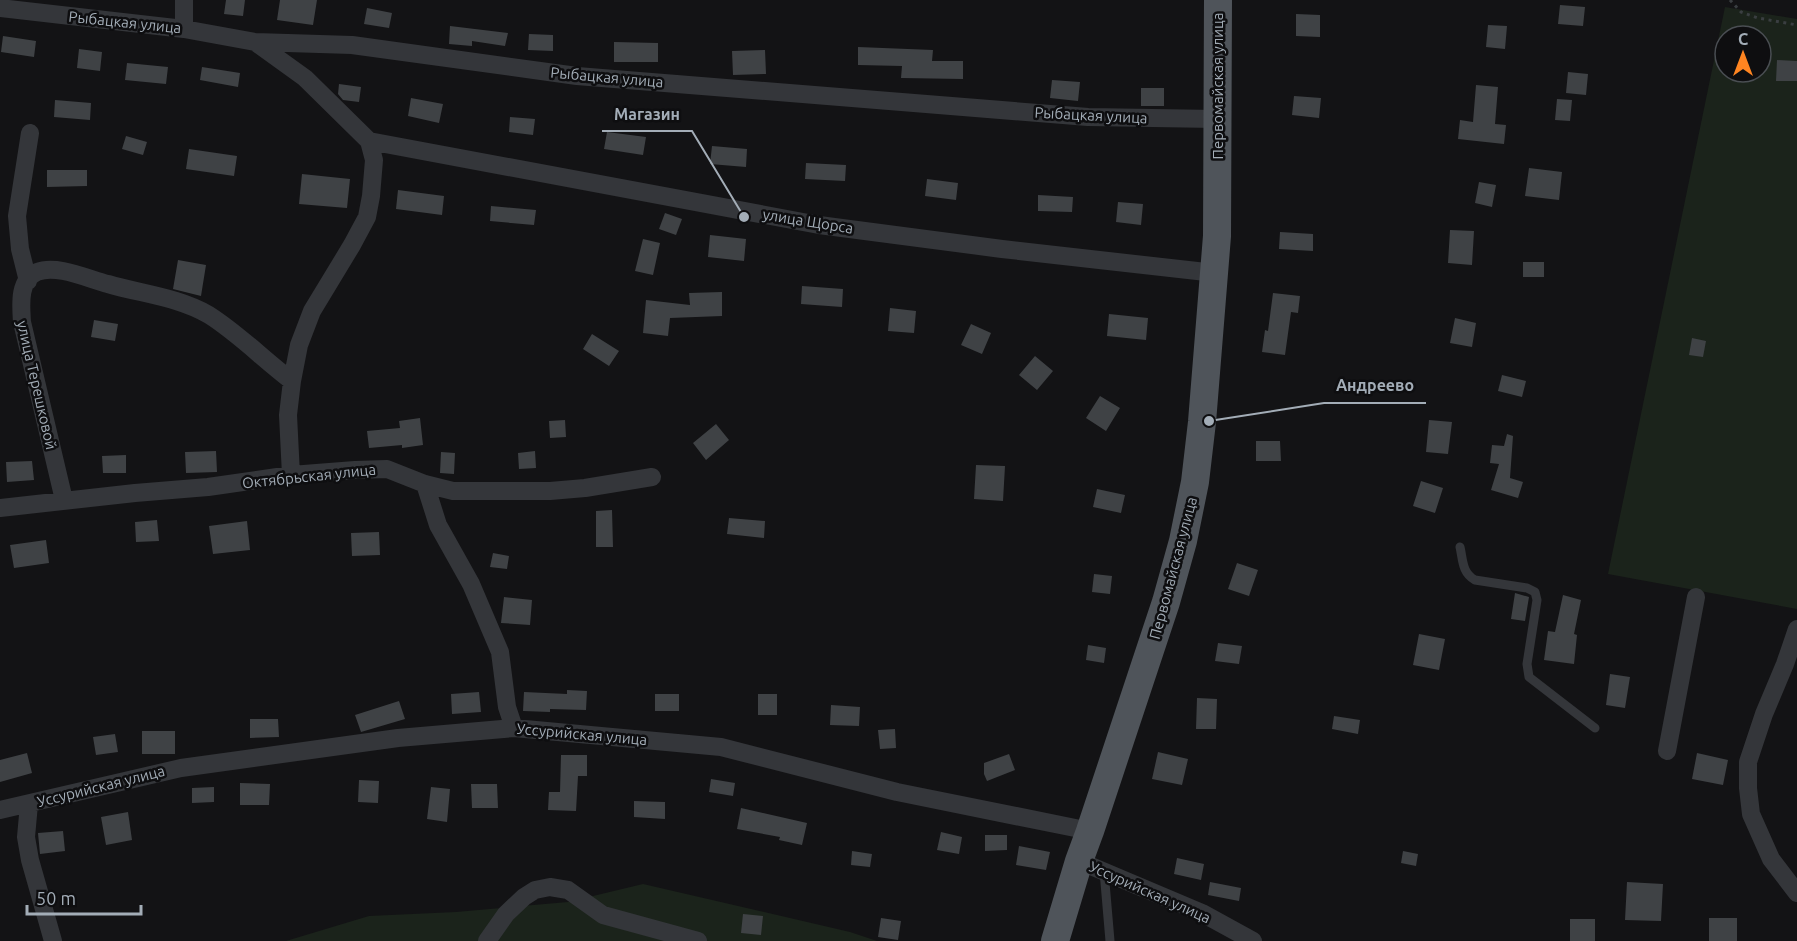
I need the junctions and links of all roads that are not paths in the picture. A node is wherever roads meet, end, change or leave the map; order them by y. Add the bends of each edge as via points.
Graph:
1 (184, 0) edge
2 (1218, 0) edge
3 (3, 6) edge
4 (184, 29) junction
5 (255, 42) junction
6 (1217, 119) junction
7 (30, 133) dead end
8 (369, 141) junction
9 (1215, 273) junction
10 (28, 281) junction
11 (292, 381) junction
12 (291, 475) junction
13 (652, 477) dead end
14 (425, 484) junction
15 (64, 500) junction
16 (0, 508) edge
17 (1460, 547) dead end
18 (1696, 597) dead end
19 (1797, 629) edge
20 (514, 728) junction
21 (1595, 728) dead end
22 (1667, 751) dead end
23 (29, 804) junction
24 (0, 810) edge
25 (1090, 831) junction
26 (1091, 866) junction
27 (1797, 893) edge
28 (53, 941) edge
29 (487, 941) edge
30 (698, 941) edge
31 (1055, 941) edge
32 (1110, 941) edge
33 (1253, 941) edge

1 - 4 street
2 - 6 main road, Первомайская улица
3 - 4 street, Рыбацкая улица
4 - 5 street, Рыбацкая улица
5 - 6 street, Рыбацкая улица via 352,45 624,80 1088,117
5 - 8 street via 305,78
6 - 9 main road, Первомайская улица
7 - 10 street via 17,216
8 - 9 street, улица Щорса via 819,225
8 - 11 street via 374,173 366,217 312,311 299,345
9 - 25 main road, Первомайская улица via 1197,472 1183,540
10 - 11 street via 36,272 71,272 172,299 208,315
10 - 15 street, улица Терешковой via 22,294 22,322
11 - 12 street via 288,415
12 - 14 street, Октябрьская улица via 387,469
12 - 15 street, Октябрьская улица
13 - 14 street, Октябрьская улица via 550,491 453,491
14 - 20 street via 438,525 471,584 500,652 507,707
15 - 16 street, Октябрьская улица
17 - 21 lane via 1470,578 1535,592 1529,676
18 - 22 street
19 - 27 street via 1748,762 1751,814 1771,860
20 - 23 street, Уссурийская улица via 398,738 181,768
20 - 25 street, Уссурийская улица via 721,747 897,792
23 - 24 street, Уссурийская улица
23 - 28 street via 26,837 30,860
25 - 26 main road, Первомайская улица
26 - 31 main road, Первомайская улица
26 - 32 lane
26 - 33 street, Уссурийская улица via 1202,913
29 - 30 street via 524,897 550,887 568,890 603,915

